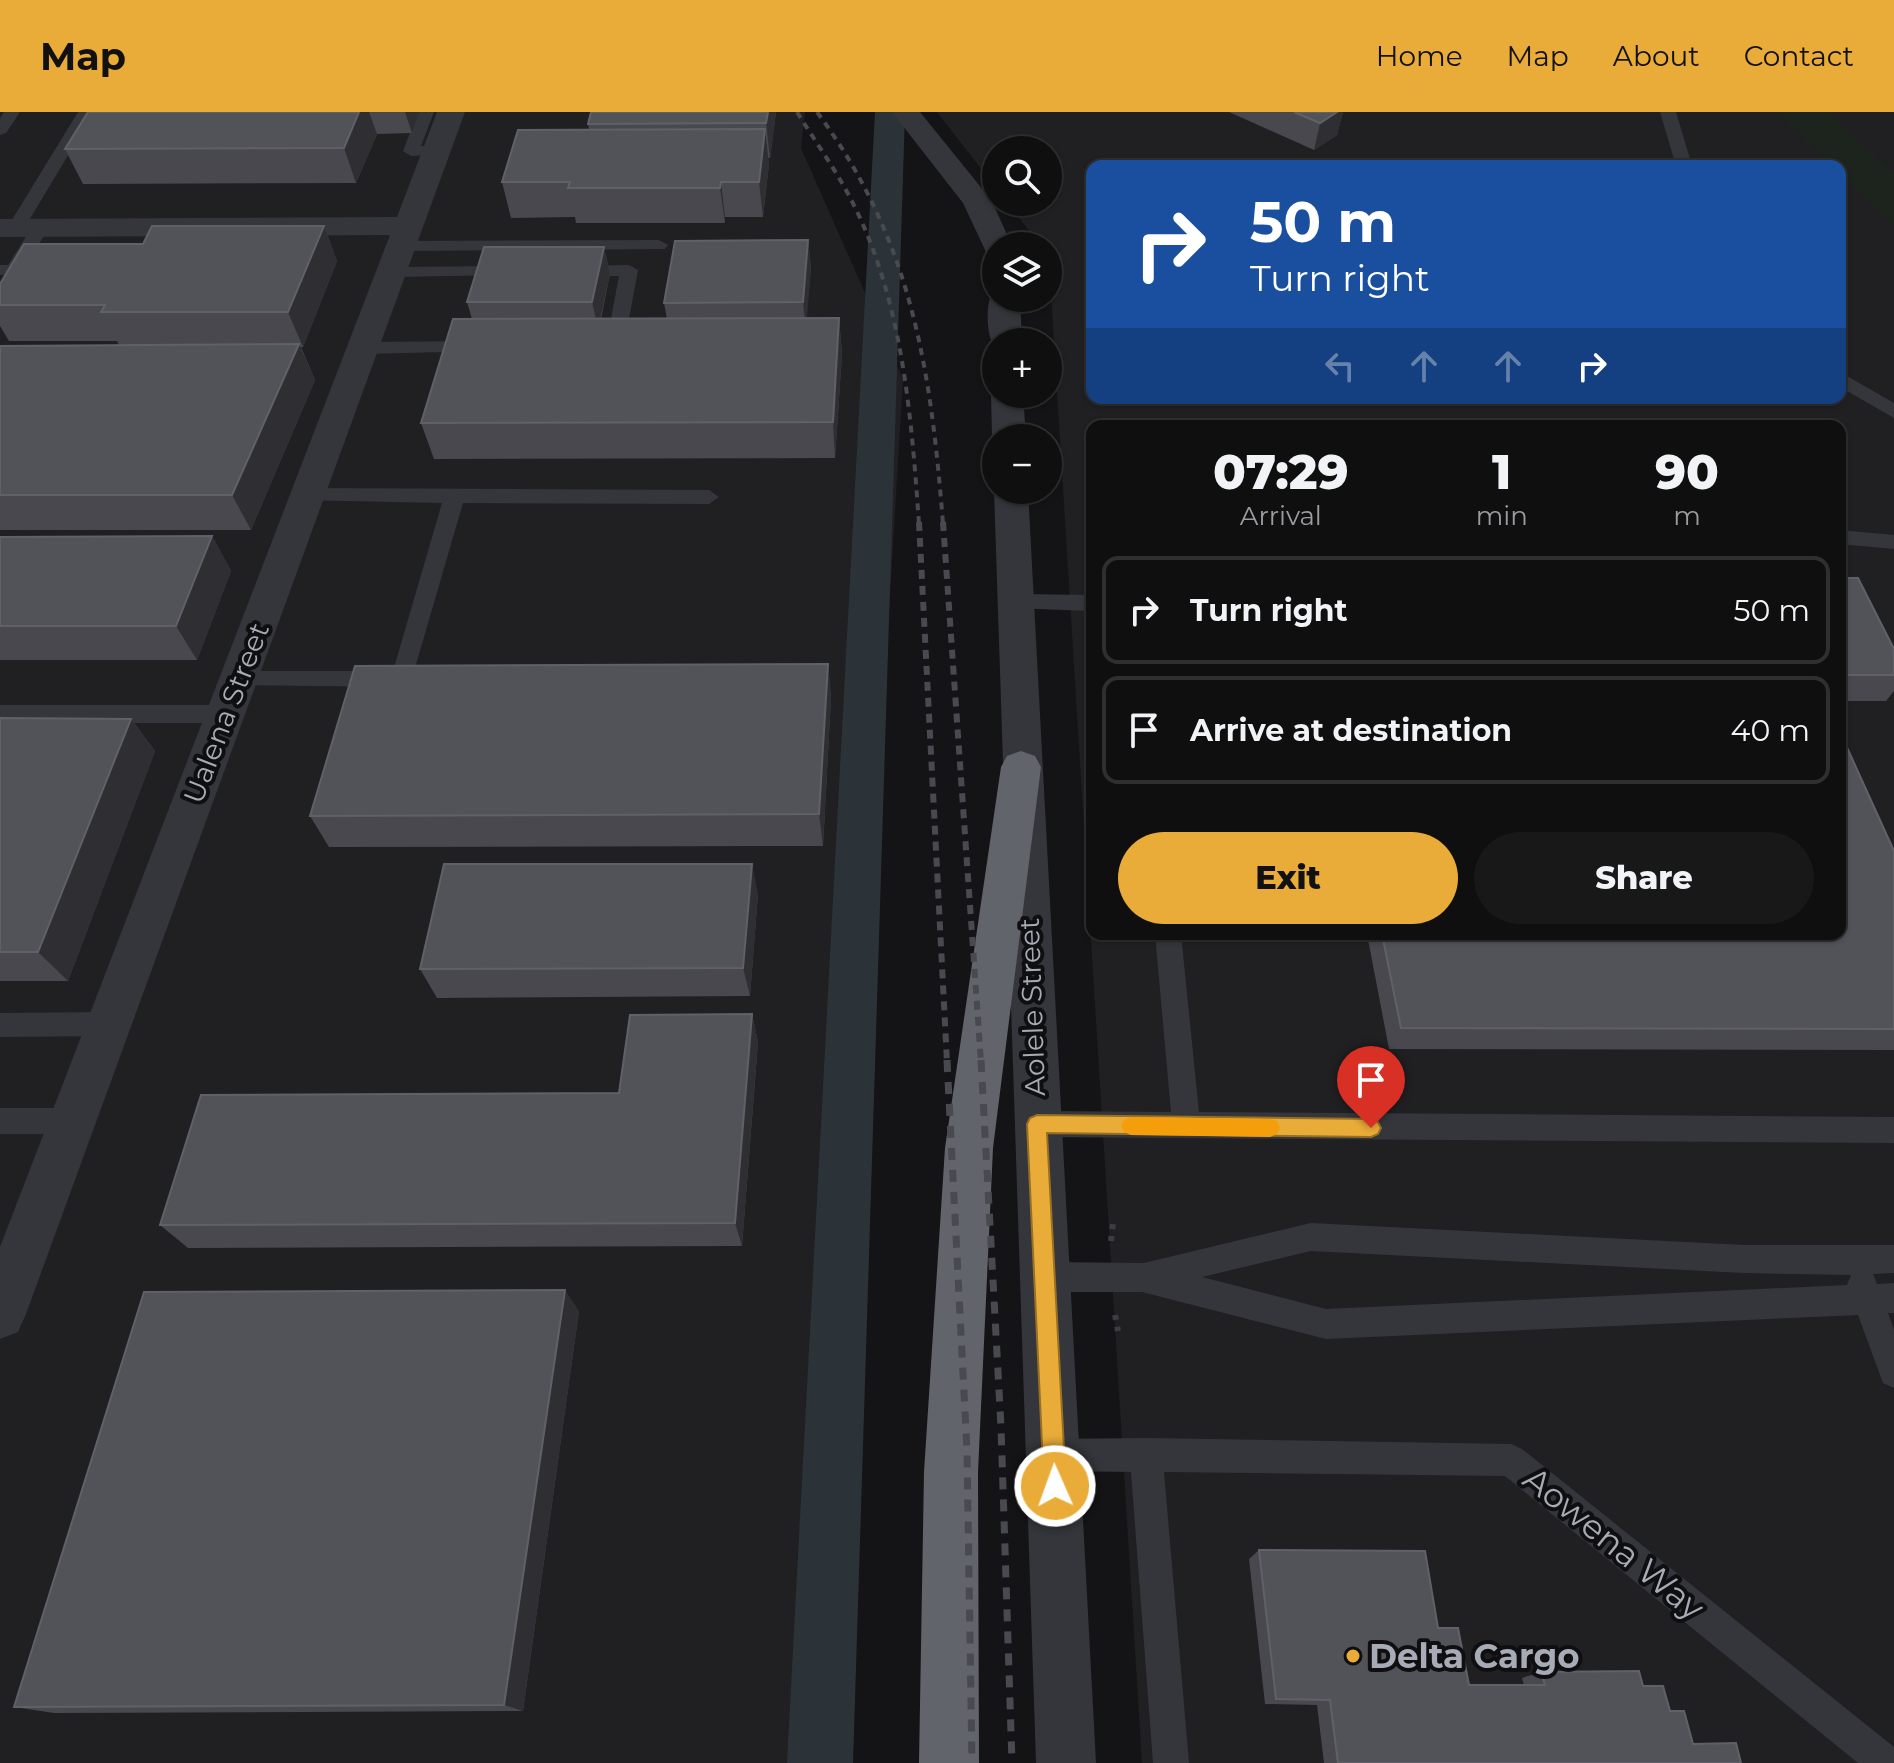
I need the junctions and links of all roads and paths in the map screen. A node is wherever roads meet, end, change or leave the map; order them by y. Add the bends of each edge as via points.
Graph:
1 (12, 112) edge
2 (86, 112) edge
3 (426, 112) edge
4 (451, 112) edge
5 (906, 112) edge
6 (1668, 112) edge
7 (0, 130) edge
8 (437, 150) junction
9 (1682, 160) edge
10 (19, 228) edge
11 (991, 232) edge
12 (659, 245) dead end
13 (400, 248) junction
14 (0, 270) edge
15 (523, 271) edge
16 (553, 271) edge
17 (584, 346) edge
18 (506, 347) edge
19 (363, 348) junction
20 (1846, 382) edge
21 (1894, 412) edge
22 (307, 495) junction
23 (455, 495) junction
24 (709, 497) dead end
25 (1012, 504) edge
26 (1846, 538) edge
27 (1894, 542) edge
28 (1015, 602) junction
29 (1086, 603) edge
30 (232, 696) junction
31 (0, 714) edge
32 (1021, 767) junction
33 (1169, 940) edge
34 (109, 1024) junction
35 (0, 1025) edge
36 (0, 1121) edge
37 (73, 1121) junction
38 (1037, 1124) junction
39 (1186, 1127) junction
40 (1894, 1130) edge
41 (1894, 1259) edge
42 (1854, 1261) junction
43 (1046, 1277) junction
44 (1142, 1277) junction
45 (1880, 1297) edge
46 (0, 1314) edge
47 (1115, 1321) dead end
48 (1118, 1331) dead end
49 (1894, 1372) edge
50 (1146, 1454) junction
51 (1054, 1455) junction
52 (949, 1763) edge
53 (1066, 1763) edge
54 (1171, 1763) edge
55 (1886, 1763) edge

1 - 7 lane
2 - 10 lane
3 - 8 lane via 411,151
4 - 8 street, Ualena Street
5 - 11 street via 977,201
6 - 9 lane
8 - 13 street, Ualena Street
10 - 13 street
10 - 14 lane via 14,270
12 - 13 lane
13 - 15 lane
13 - 19 street, Ualena Street
16 - 17 lane via 629,270 615,346
18 - 19 lane
19 - 22 street, Ualena Street
20 - 21 lane
22 - 23 lane
22 - 30 street, Ualena Street
23 - 24 lane
23 - 30 lane via 402,679
25 - 28 street, Aolele Street
26 - 27 lane
28 - 29 lane
28 - 32 street, Aolele Street
30 - 31 lane
30 - 34 street, Ualena Street
32 - 38 street, Aolele Street
32 - 52 highway via 969,1148 951,1472
33 - 39 lane
34 - 35 lane
34 - 37 street, Ualena Street
36 - 37 lane
37 - 46 street, Ualena Street
38 - 39 lane
38 - 43 street, Aolele Street
39 - 40 lane
41 - 42 lane
42 - 44 lane via 1311,1237
42 - 45 lane
43 - 44 lane
43 - 51 street, Aolele Street
44 - 45 lane via 1326,1324
45 - 49 lane
47 - 48 path
50 - 51 lane, Aowena Way
50 - 54 lane
50 - 55 lane, Aowena Way via 1511,1460
51 - 53 street, Aolele Street

